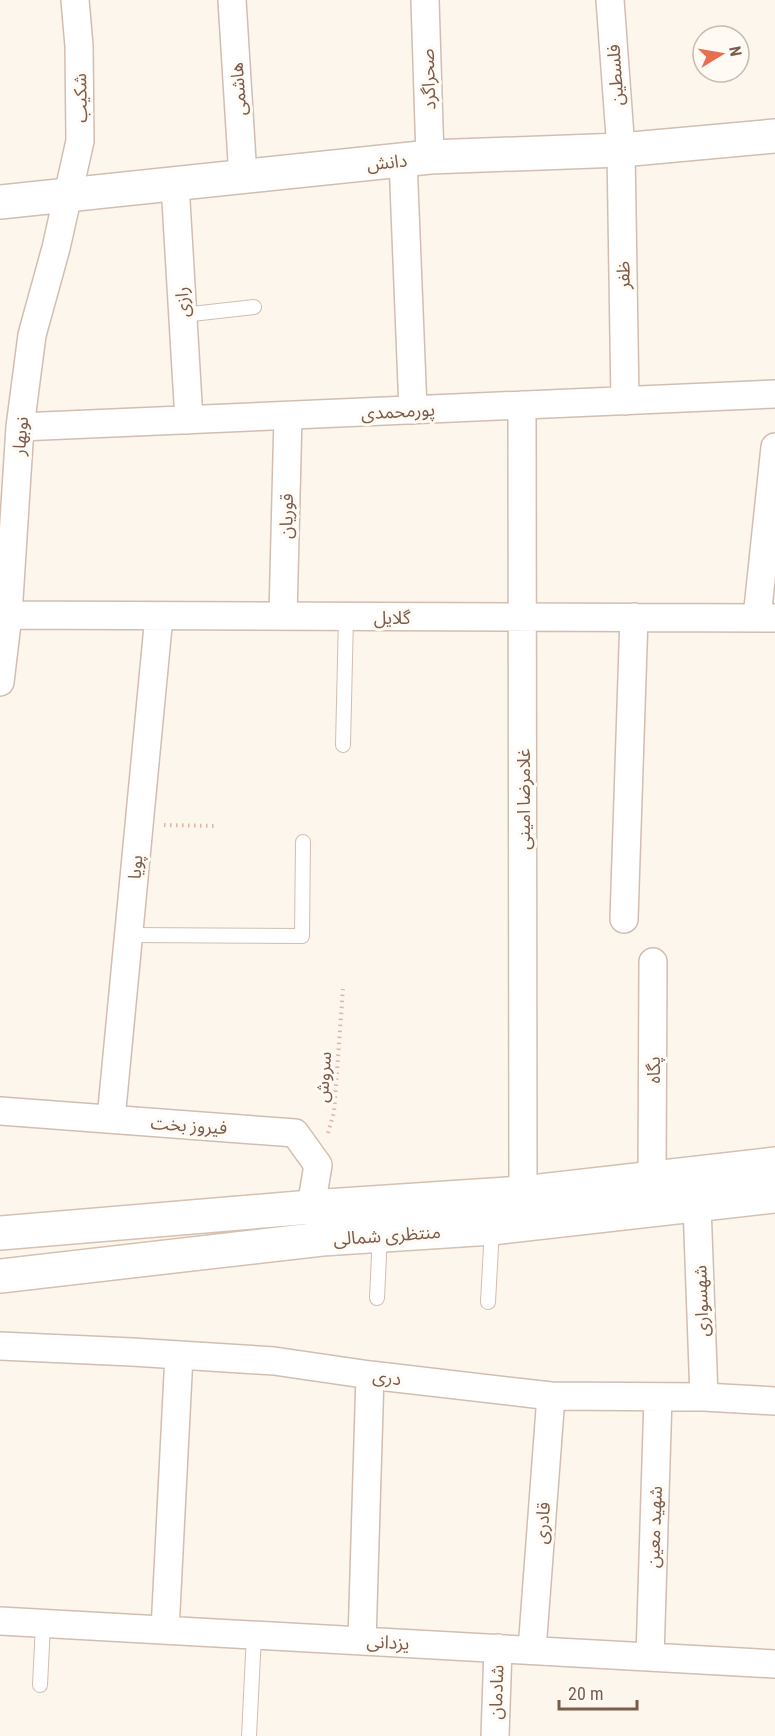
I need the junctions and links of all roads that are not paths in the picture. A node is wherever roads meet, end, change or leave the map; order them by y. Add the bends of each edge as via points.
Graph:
1 (75, 0) edge
2 (232, 0) edge
3 (425, 0) edge
4 (610, 0) edge
5 (775, 136) edge
6 (621, 150) junction
7 (416, 159) junction
8 (243, 177) junction
9 (175, 184) junction
10 (69, 196) junction
11 (0, 202) edge
12 (254, 307) dead end
13 (183, 315) junction
14 (775, 394) edge
15 (625, 401) junction
16 (522, 405) junction
17 (413, 410) junction
18 (288, 416) junction
19 (189, 420) junction
20 (20, 427) junction
21 (775, 447) edge
22 (4, 615) edge
23 (159, 616) junction
24 (283, 616) junction
25 (345, 616) junction
26 (524, 617) junction
27 (634, 618) junction
28 (766, 618) edge
29 (0, 682) edge
30 (343, 745) dead end
31 (303, 842) dead end
32 (624, 919) dead end
33 (129, 935) junction
34 (653, 962) dead end
35 (0, 1111) edge
36 (111, 1119) junction
37 (775, 1164) edge
38 (652, 1178) junction
39 (523, 1193) junction
40 (775, 1196) edge
41 (697, 1205) junction
42 (311, 1208) junction
43 (492, 1228) junction
44 (0, 1233) edge
45 (380, 1234) junction
46 (0, 1276) edge
47 (377, 1298) dead end
48 (488, 1302) dead end
49 (0, 1346) edge
50 (179, 1355) junction
51 (370, 1375) junction
52 (551, 1396) junction
53 (658, 1397) junction
54 (704, 1397) junction
55 (775, 1401) edge
56 (0, 1621) edge
57 (43, 1624) junction
58 (165, 1630) junction
59 (255, 1635) junction
60 (362, 1641) junction
61 (498, 1648) junction
62 (532, 1650) junction
63 (650, 1657) junction
64 (775, 1664) edge
65 (40, 1685) dead end
66 (249, 1736) edge
67 (495, 1736) edge

1 - 10 street, شکیب via 80,141
2 - 8 street, هاشمی
3 - 7 street, صحراگرد
4 - 6 street, فلسطین
5 - 6 main road, دانش
6 - 7 main road, دانش
6 - 15 street, ظفر
7 - 8 main road, دانش
7 - 17 street, صحراگرد
8 - 9 main road, دانش
9 - 10 main road, دانش
9 - 13 street, رازی
10 - 11 main road, دانش
10 - 20 street, نوبهار via 32,335
12 - 13 lane
13 - 19 street, رازی
14 - 15 street, پورمحمدی
15 - 16 street, پورمحمدی
16 - 17 street, پورمحمدی
16 - 26 street, غلامرضا امینی
17 - 18 street, پورمحمدی
18 - 19 street, پورمحمدی
18 - 24 street, قوریان
19 - 20 street, پورمحمدی
20 - 22 street, نوبهار
21 - 28 street
22 - 23 street, گلایل
22 - 29 street, نوبهار
23 - 24 street, گلایل
23 - 33 street, پویا
24 - 25 street, گلایل
25 - 26 street, گلایل
25 - 30 lane
26 - 27 street, گلایل
26 - 39 street, غلامرضا امینی
27 - 28 street, گلایل
27 - 32 street
31 - 33 lane via 302,936
33 - 36 street, پویا
34 - 38 street, پگاه
35 - 36 street, فیروز بخت
36 - 42 street, فیروز بخت via 295,1133 318,1165
37 - 38 main road, منتظری شمالی
38 - 39 main road, منتظری شمالی
39 - 42 main road, منتظری شمالی
40 - 41 main road, منتظری شمالی
41 - 43 main road, منتظری شمالی
41 - 54 street, شهسواری
42 - 44 main road, منتظری شمالی
43 - 45 main road, منتظری شمالی
43 - 48 lane
45 - 46 main road, منتظری شمالی
45 - 47 lane
49 - 50 street, دری
50 - 51 street, دری via 274,1361
50 - 58 street
51 - 52 street, دری
51 - 60 street
52 - 53 street, دری
52 - 62 street, قادری
53 - 54 street, دری
53 - 63 street, شهید معین
54 - 55 street, دری
56 - 57 street, یزدانی
57 - 58 street, یزدانی
57 - 65 lane
58 - 59 street, یزدانی
59 - 60 street, یزدانی
59 - 66 lane
60 - 61 street, یزدانی
61 - 62 street, یزدانی
61 - 67 street, شادمان
62 - 63 street, یزدانی
63 - 64 street, یزدانی

